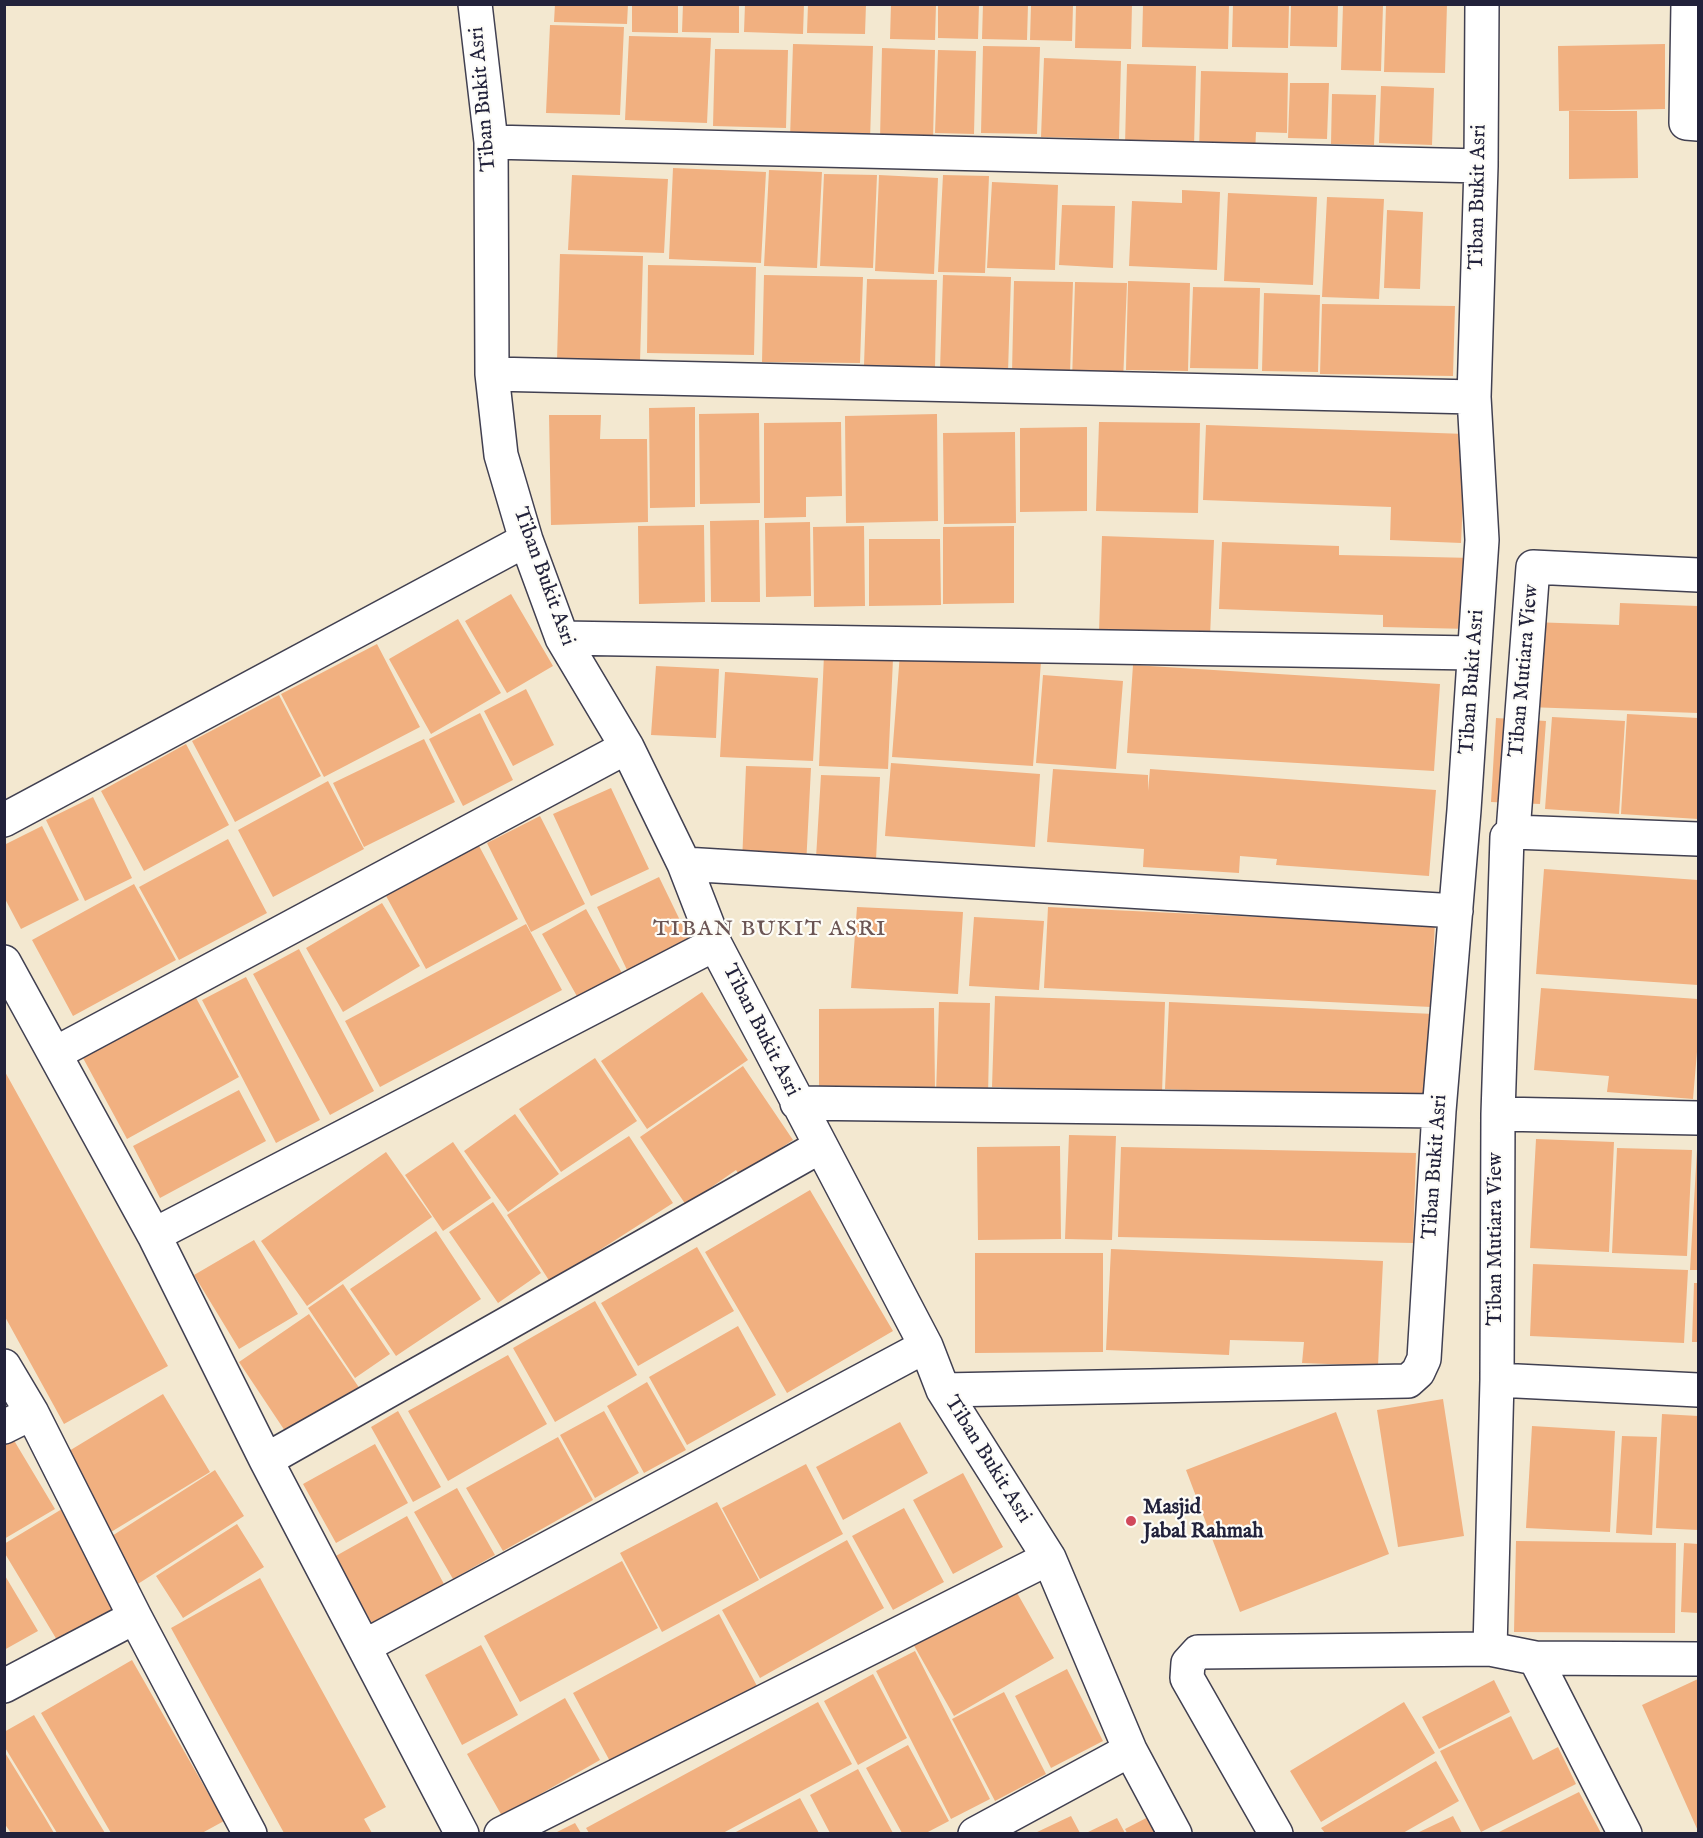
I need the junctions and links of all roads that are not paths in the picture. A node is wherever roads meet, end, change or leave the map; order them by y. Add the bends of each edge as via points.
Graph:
1 (475, 4) edge
2 (1482, 4) edge
3 (1688, 4) edge
4 (1698, 124) edge
5 (491, 142) junction
6 (1480, 166) junction
7 (492, 374) junction
8 (1474, 397) junction
9 (526, 540) junction
10 (1698, 575) edge
11 (562, 638) junction
12 (1474, 653) junction
13 (627, 747) junction
14 (4, 820) edge
15 (1513, 832) junction
16 (1698, 839) edge
17 (684, 864) junction
18 (1456, 911) junction
19 (715, 944) junction
20 (4, 962) edge
21 (56, 1053) junction
22 (797, 1103) junction
23 (1439, 1111) junction
24 (1498, 1114) junction
25 (1698, 1118) edge
26 (821, 1146) junction
27 (154, 1235) junction
28 (926, 1346) junction
29 (4, 1366) edge
30 (1497, 1380) junction
31 (943, 1390) junction
32 (1698, 1390) edge
33 (18, 1420) edge
34 (266, 1460) junction
35 (1049, 1558) junction
36 (135, 1617) junction
37 (365, 1646) junction
38 (1490, 1649) junction
39 (1535, 1658) junction
40 (1698, 1659) edge
41 (4, 1686) edge
42 (1130, 1750) junction
43 (246, 1832) edge
44 (462, 1833) edge
45 (501, 1833) edge
46 (975, 1833) edge
47 (1175, 1833) edge
48 (1276, 1833) edge
49 (1625, 1833) edge

1 - 5 street, Tiban Bukit Asri
2 - 6 street, Tiban Bukit Asri
3 - 4 street via 1686,123
5 - 6 street
5 - 7 street, Tiban Bukit Asri
6 - 8 street, Tiban Bukit Asri
7 - 8 street
7 - 9 street, Tiban Bukit Asri via 501,455
8 - 12 street, Tiban Bukit Asri via 1482,540
9 - 11 street, Tiban Bukit Asri
9 - 14 street
10 - 15 street, Tiban Mutiara View via 1533,567
11 - 12 street
11 - 13 street, Tiban Bukit Asri
12 - 18 street, Tiban Bukit Asri
13 - 17 street, Tiban Bukit Asri
13 - 21 street
15 - 16 street
15 - 24 street, Tiban Mutiara View via 1507,837
17 - 18 street
17 - 19 street, Tiban Bukit Asri
18 - 23 street, Tiban Bukit Asri
19 - 22 street, Tiban Bukit Asri
19 - 27 street
20 - 21 street
21 - 27 street
22 - 23 street
22 - 26 street, Tiban Bukit Asri
23 - 31 street, Tiban Bukit Asri via 1424,1359 1408,1381
24 - 25 street
24 - 30 street, Tiban Mutiara View
26 - 28 street, Tiban Bukit Asri
26 - 34 street
27 - 34 street
28 - 31 street, Tiban Bukit Asri
28 - 37 street
29 - 33 street
30 - 32 street
30 - 38 street, Tiban Mutiara View
31 - 35 street, Tiban Bukit Asri
33 - 36 street
34 - 37 street
35 - 42 street, Tiban Bukit Asri
35 - 45 street
36 - 41 street
36 - 43 street
37 - 44 street
38 - 39 street
38 - 48 street via 1198,1652 1188,1663 1187,1678
39 - 40 street
39 - 49 street
42 - 46 street
42 - 47 street, Tiban Bukit Asri

